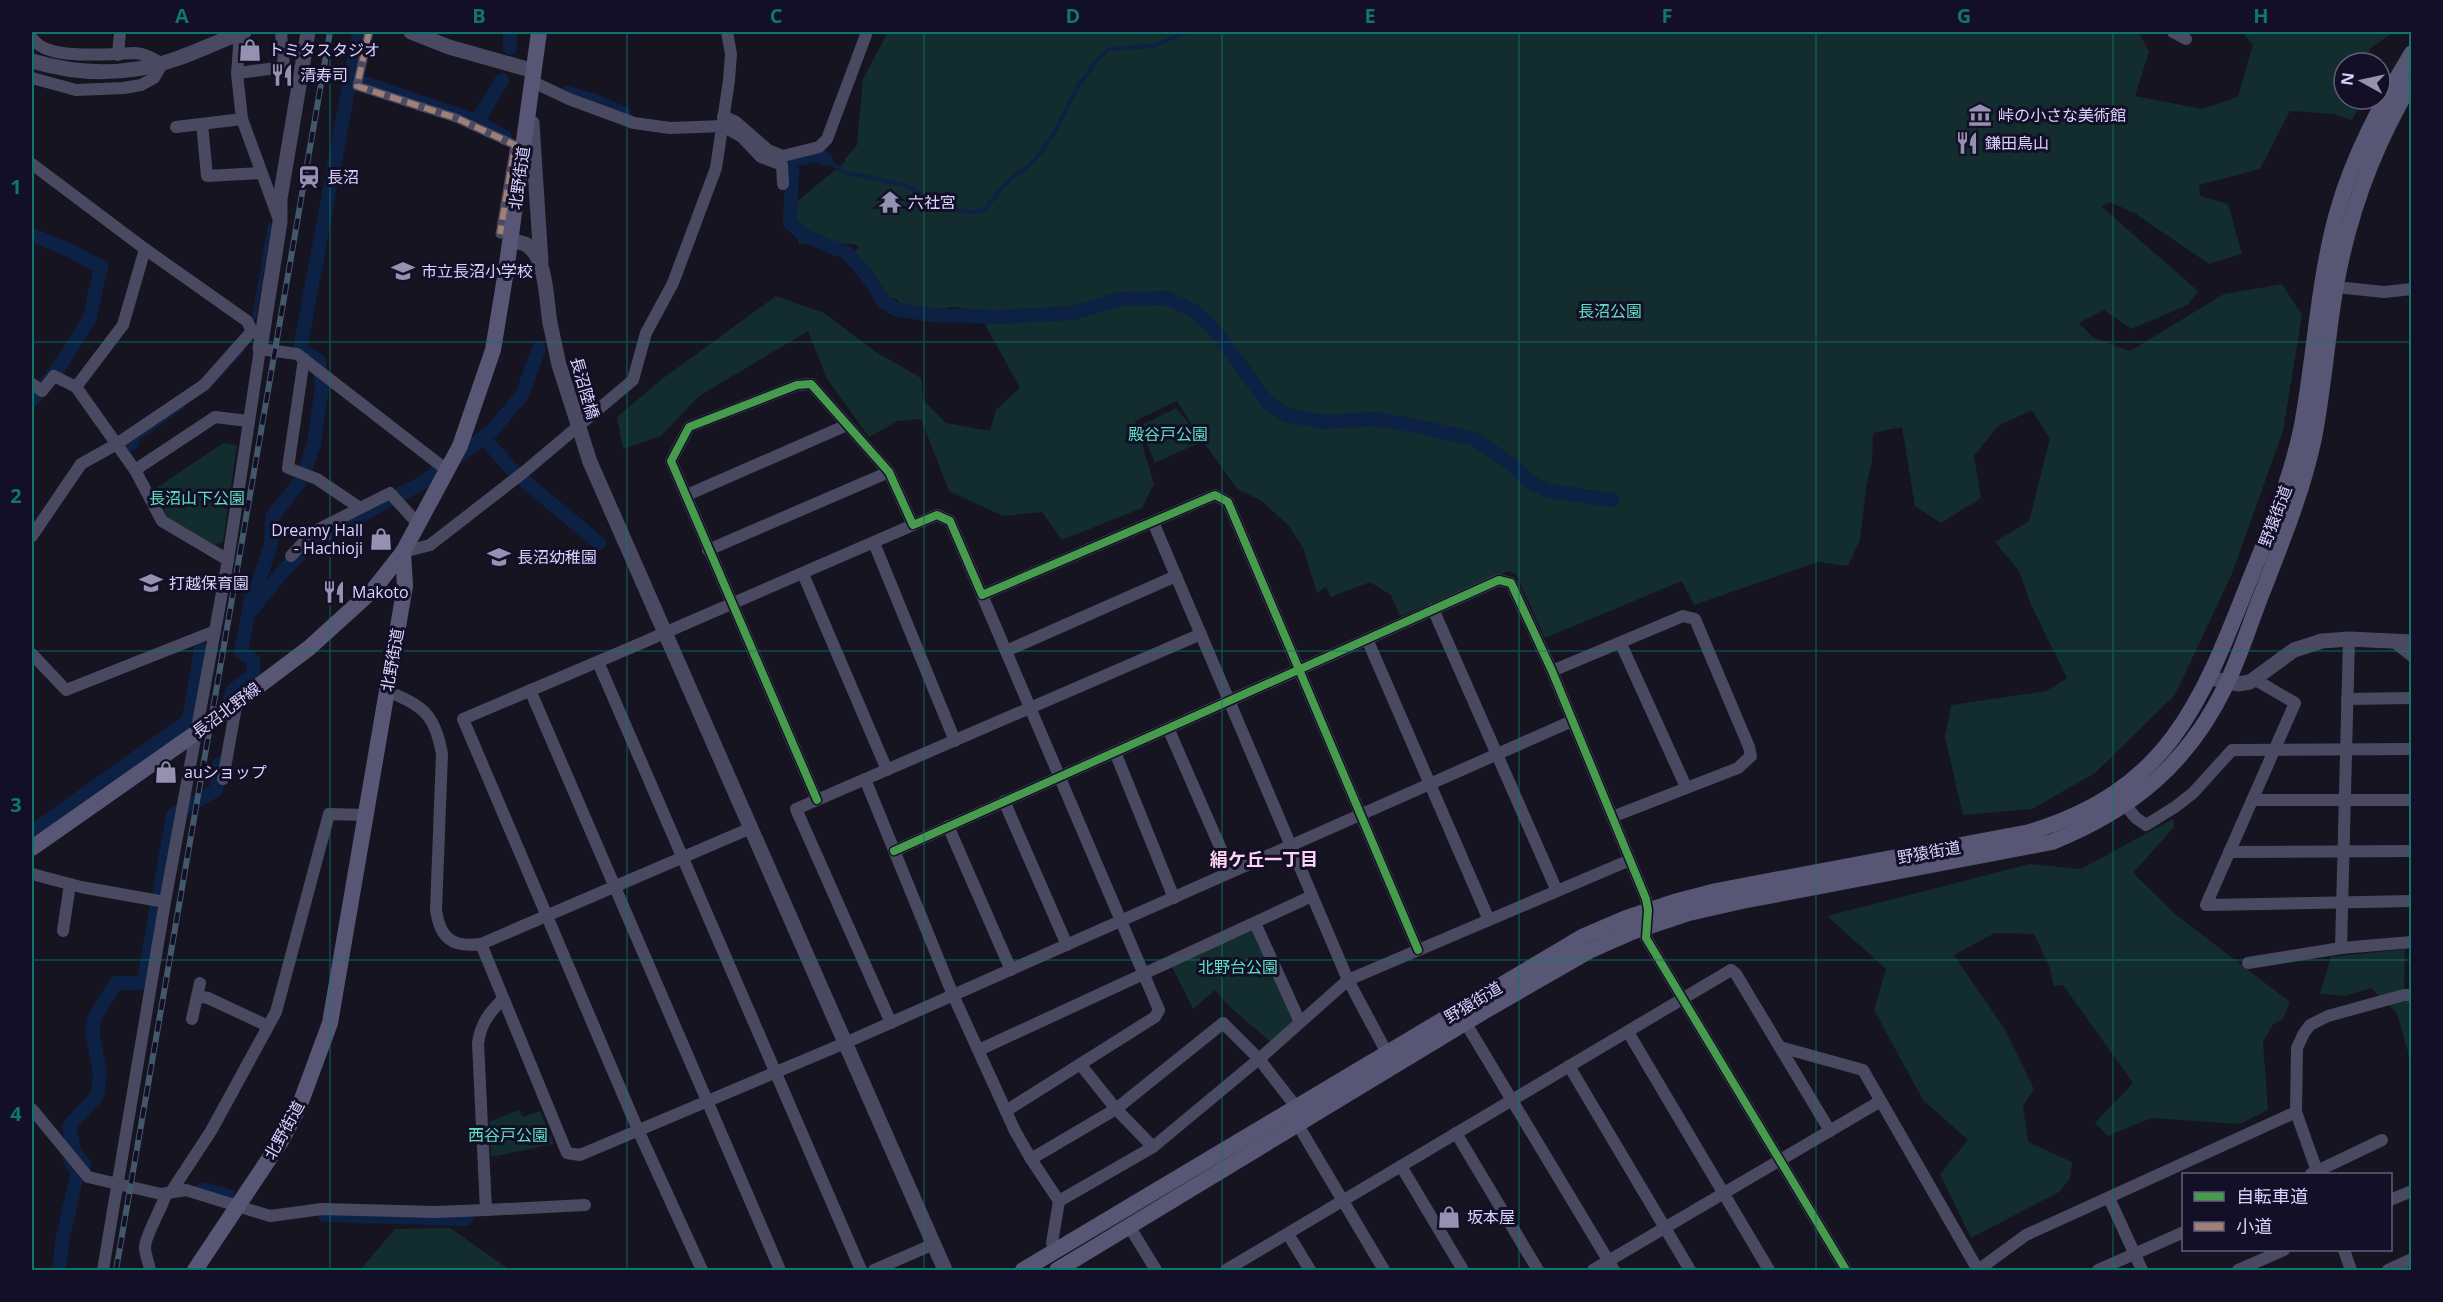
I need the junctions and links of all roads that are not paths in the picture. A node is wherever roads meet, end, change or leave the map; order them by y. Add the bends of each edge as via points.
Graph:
1 (120, 32) edge
2 (242, 32) edge
3 (281, 32) edge
4 (308, 32) edge
5 (369, 32) edge
6 (411, 32) edge
7 (539, 32) edge
8 (727, 32) edge
9 (867, 32) edge
10 (2173, 32) edge
11 (32, 38) edge
12 (2186, 39) dead end
13 (2412, 53) edge
14 (118, 55) junction
15 (32, 61) edge
16 (162, 64) junction
17 (237, 73) junction
18 (533, 76) junction
19 (32, 78) edge
20 (2412, 82) edge
21 (531, 99) junction
22 (242, 119) junction
23 (723, 121) junction
24 (202, 124) junction
25 (176, 127) dead end
26 (32, 164) edge
27 (261, 173) junction
28 (783, 184) dead end
29 (280, 222) junction
30 (505, 238) junction
31 (145, 249) junction
32 (541, 262) junction
33 (2336, 287) junction
34 (2412, 289) edge
35 (257, 332) junction
36 (260, 349) junction
37 (304, 359) junction
38 (32, 384) edge
39 (76, 387) junction
40 (248, 421) junction
41 (847, 425) junction
42 (115, 445) junction
43 (135, 470) junction
44 (448, 471) junction
45 (889, 472) junction
46 (687, 495) junction
47 (360, 508) junction
48 (1153, 522) junction
49 (419, 525) junction
50 (913, 525) junction
51 (32, 536) edge
52 (874, 543) junction
53 (708, 550) junction
54 (404, 552) junction
55 (291, 556) dead end
56 (228, 560) junction
57 (803, 574) junction
58 (1176, 576) junction
59 (982, 595) junction
60 (732, 604) junction
61 (1433, 609) junction
62 (214, 631) junction
63 (1201, 634) junction
64 (1367, 639) junction
65 (2349, 639) junction
66 (2393, 641) junction
67 (2412, 642) edge
68 (1621, 644) junction
69 (1006, 651) junction
70 (32, 654) edge
71 (2412, 656) edge
72 (598, 662) junction
73 (1299, 669) junction
74 (1552, 672) junction
75 (2210, 678) junction
76 (2254, 680) junction
77 (2227, 683) junction
78 (531, 690) junction
79 (387, 691) junction
80 (2412, 698) edge
81 (2347, 699) junction
82 (237, 701) junction
83 (1229, 701) junction
84 (1030, 708) junction
85 (1572, 722) junction
86 (1168, 728) junction
87 (196, 733) junction
88 (955, 741) junction
89 (2346, 749) junction
90 (2412, 749) edge
91 (2274, 750) junction
92 (1115, 752) junction
93 (1497, 754) junction
94 (887, 770) junction
95 (1059, 777) junction
96 (223, 779) dead end
97 (865, 779) junction
98 (1429, 784) junction
99 (1686, 787) junction
100 (817, 800) junction
101 (2252, 800) junction
102 (2344, 800) junction
103 (2412, 800) edge
104 (1004, 801) junction
105 (2125, 805) junction
106 (366, 815) junction
107 (1361, 815) junction
108 (1612, 818) junction
109 (948, 826) junction
110 (751, 828) junction
111 (1291, 846) junction
112 (32, 848) edge
113 (894, 851) junction
114 (2343, 851) junction
115 (2412, 851) edge
116 (2229, 852) junction
117 (682, 857) junction
118 (1630, 860) junction
119 (1231, 872) junction
120 (32, 874) edge
121 (70, 884) junction
122 (615, 886) junction
123 (1557, 891) junction
124 (1312, 896) junction
125 (1174, 898) junction
126 (2342, 901) junction
127 (2412, 901) edge
128 (165, 902) junction
129 (546, 915) junction
130 (1647, 918) junction
131 (1489, 920) junction
132 (1121, 921) junction
133 (1254, 923) junction
134 (63, 932) dead end
135 (2412, 942) edge
136 (481, 944) junction
137 (1067, 945) junction
138 (2341, 948) junction
139 (1418, 950) junction
140 (2247, 963) dead end
141 (1011, 970) junction
142 (1731, 970) junction
143 (1143, 974) junction
144 (1348, 980) junction
145 (200, 983) dead end
146 (953, 995) junction
147 (2412, 995) edge
148 (197, 996) junction
149 (503, 999) junction
150 (1682, 999) junction
151 (1462, 1017) junction
152 (192, 1019) dead end
153 (1300, 1022) junction
154 (891, 1023) junction
155 (268, 1026) junction
156 (1628, 1032) junction
157 (845, 1043) junction
158 (1780, 1047) junction
159 (979, 1050) junction
160 (1387, 1053) junction
161 (1259, 1059) junction
162 (1080, 1064) junction
163 (1569, 1066) junction
164 (773, 1072) junction
165 (1512, 1100) junction
166 (709, 1102) junction
167 (1879, 1102) junction
168 (1297, 1108) junction
169 (32, 1109) edge
170 (1116, 1109) junction
171 (1006, 1111) junction
172 (2296, 1112) junction
173 (1298, 1125) junction
174 (638, 1130) junction
175 (1830, 1131) junction
176 (1456, 1134) junction
177 (2382, 1140) dead end
178 (1153, 1147) junction
179 (1031, 1159) junction
180 (1780, 1161) junction
181 (1401, 1166) junction
182 (2315, 1173) edge
183 (2317, 1173) edge
184 (118, 1184) junction
185 (2412, 1191) edge
186 (169, 1193) junction
187 (1724, 1194) junction
188 (2109, 1198) junction
189 (2392, 1200) edge
190 (1059, 1201) junction
191 (1343, 1201) junction
192 (585, 1205) dead end
193 (239, 1206) junction
194 (486, 1210) junction
195 (1129, 1226) junction
196 (1665, 1228) junction
197 (2182, 1233) edge
198 (1288, 1234) junction
199 (934, 1244) junction
200 (2282, 1251) edge
201 (2344, 1251) edge
202 (1056, 1252) junction
203 (2134, 1254) junction
204 (2412, 1259) edge
205 (1611, 1266) edge
206 (1232, 1269) edge
207 (103, 1270) edge
208 (150, 1270) edge
209 (195, 1270) edge
210 (702, 1270) edge
211 (780, 1270) edge
212 (861, 1270) edge
213 (874, 1270) edge
214 (945, 1270) edge
215 (1023, 1270) edge
216 (1057, 1270) edge
217 (1156, 1270) edge
218 (1310, 1270) edge
219 (1384, 1270) edge
220 (1463, 1270) edge
221 (1538, 1270) edge
222 (1593, 1270) edge
223 (1690, 1270) edge
224 (1769, 1270) edge
225 (1846, 1270) edge
226 (1978, 1270) edge
227 (2098, 1270) edge
228 (2142, 1270) edge
229 (2238, 1270) edge
230 (2351, 1270) edge
231 (2388, 1270) edge

1 - 14 street
2 - 16 street
2 - 17 street
3 - 17 street via 284,67
4 - 29 street via 280,199
5 - 30 street via 357,86 456,118 515,146
6 - 18 street
7 - 18 main road, 北野街道
8 - 23 street via 731,54
9 - 23 street via 827,139 819,147 783,156 768,150 736,122
10 - 12 street
11 - 14 street via 64,52
13 - 75 main road, 野猿街道 via 2368,130 2341,200 2326,262 2305,407 2289,479
14 - 16 street via 138,53
15 - 16 street via 89,72
16 - 19 street via 154,78 124,88 76,90
17 - 22 street
18 - 21 main road, 北野街道
18 - 23 street via 569,99 634,123 670,128
20 - 33 main road, 野猿街道 via 2367,170
21 - 30 main road, 北野街道
21 - 32 street, 長沼陸橋
22 - 24 street
22 - 27 street
23 - 28 street via 761,158 782,165
23 - 54 street via 716,168 673,283 646,333 633,380 430,545
24 - 25 street
24 - 27 street via 207,176
26 - 31 street
27 - 29 street
29 - 35 street
30 - 32 street via 524,243
30 - 44 main road, 北野街道 via 490,360
31 - 35 street
31 - 39 street via 123,325
32 - 110 street, 長沼陸橋, bridge via 559,365 590,462
33 - 34 street via 2384,292
33 - 77 main road, 野猿街道 via 2319,412 2307,465 2292,516
35 - 36 street
35 - 42 street via 204,385
36 - 37 street via 297,354
36 - 40 street
37 - 44 street
37 - 47 street via 288,468 317,479
38 - 39 street via 42,391 54,376
39 - 42 street
40 - 43 street via 215,417
40 - 56 street
41 - 45 street
41 - 46 street
41 - 46 street via 811,384 797,385 689,428 671,461
42 - 43 street
42 - 51 street via 81,464
43 - 56 street via 162,521
44 - 49 main road, 北野街道
45 - 50 street
45 - 53 street
46 - 53 street
47 - 49 street via 390,493
47 - 55 street via 313,532
48 - 58 street
48 - 59 street
48 - 73 street via 1215,495 1228,502
49 - 54 main road, 北野街道
50 - 52 street
50 - 59 street via 937,514 950,521
52 - 57 street
52 - 88 street
53 - 60 street
54 - 79 main road, 北野街道 via 405,586
54 - 82 main road, 長沼北野線 via 353,610
56 - 62 street
57 - 60 street
57 - 94 street
58 - 63 street
58 - 69 street
59 - 69 street
60 - 72 street, bridge
60 - 100 street
61 - 64 street
61 - 74 street via 1499,580 1511,583
61 - 93 street
62 - 70 street via 66,690
62 - 87 street
63 - 83 street
63 - 84 street
64 - 73 street
64 - 98 street
65 - 66 street
65 - 76 street via 2322,640 2294,650
65 - 81 street
66 - 67 street
66 - 71 street
68 - 74 street
68 - 99 street
68 - 99 street via 1683,616 1695,619 1751,756 1738,768
69 - 84 street
72 - 78 street
72 - 117 street
73 - 83 street
73 - 107 street
74 - 85 street
75 - 77 street
75 - 130 main road, 野猿街道 via 2193,711 2153,762 2116,792 2066,820 2018,835 1716,891
76 - 77 street
76 - 91 street via 2295,703
77 - 105 main road, 野猿街道 via 2186,749 2148,789
78 - 122 street
78 - 129 street via 463,719
79 - 106 main road, 北野街道
79 - 136 street via 414,702 438,734 442,754 438,926 448,939 461,945
80 - 81 street
81 - 89 street
82 - 87 main road, 長沼北野線
82 - 96 street
83 - 86 street
83 - 111 street
84 - 88 street
84 - 95 street
85 - 93 street
85 - 108 street
86 - 92 street
86 - 119 street
87 - 112 main road, 長沼北野線
87 - 128 street
88 - 94 street
89 - 90 street
89 - 91 street
89 - 102 street
91 - 101 street
91 - 105 street via 2232,750 2193,793 2146,825
92 - 95 street
92 - 125 street
93 - 98 street
93 - 123 street
94 - 97 street
95 - 104 street
95 - 132 street
97 - 100 street
97 - 113 street
98 - 107 street
98 - 131 street
99 - 108 street
100 - 154 street via 796,809
101 - 102 street
101 - 116 street
102 - 103 street
102 - 114 street
104 - 109 street
104 - 137 street
105 - 130 main road, 野猿街道 via 2077,832 2043,844
106 - 155 street via 329,814 284,985
106 - 193 main road, 北野街道 via 330,1023 299,1107
107 - 111 street
107 - 139 street
108 - 118 street
109 - 113 street
109 - 141 street
110 - 117 street
110 - 157 street, 長沼陸橋
111 - 119 street
111 - 124 street
113 - 146 street
114 - 115 street
114 - 116 street
114 - 126 street
116 - 126 street via 2206,905
117 - 122 street
117 - 164 street
118 - 123 street
118 - 130 street via 1646,899
119 - 125 street
120 - 121 street
121 - 128 street
121 - 134 street
122 - 129 street
122 - 166 street
123 - 131 street
124 - 133 street
124 - 144 street
125 - 132 street
126 - 127 street
126 - 138 street
128 - 184 street
129 - 136 street
129 - 174 street
130 - 150 street via 1646,938
130 - 151 main road, 野猿街道
131 - 139 street
132 - 137 street
132 - 143 street
133 - 143 street
133 - 153 street
135 - 138 street
136 - 149 street
137 - 141 street
138 - 140 street
139 - 144 street
141 - 146 street
142 - 150 street
142 - 158 street
142 - 175 street
143 - 159 street
143 - 162 street via 1159,1010 1155,1017
144 - 153 street
144 - 160 street
145 - 148 street
146 - 154 street
146 - 159 street
147 - 172 street via 2328,1016 2310,1025 2297,1048
148 - 152 street
148 - 155 street
149 - 174 street via 567,1153 580,1155
149 - 194 street via 487,1015 478,1043
150 - 156 street
150 - 180 street
151 - 160 main road, 野猿街道
151 - 165 street
151 - 173 main road, 野猿街道
153 - 161 street
154 - 157 street
155 - 186 street via 211,1131
156 - 163 street
156 - 187 street
157 - 164 street
157 - 199 street, 長沼陸橋
158 - 167 street via 1863,1070
158 - 175 street
159 - 171 street
160 - 168 main road, 野猿街道
161 - 168 street
161 - 170 street via 1223,1023
161 - 178 street
162 - 170 street
162 - 171 street
163 - 165 street
163 - 196 street
164 - 166 street
164 - 212 street
165 - 176 street
165 - 205 street
166 - 174 street
166 - 211 street
167 - 175 street
167 - 226 street
168 - 202 main road, 野猿街道
169 - 184 street via 88,1177
170 - 178 street
170 - 179 street
171 - 179 street
172 - 182 street
172 - 188 street
173 - 191 street
173 - 195 main road, 野猿街道
174 - 210 street
175 - 180 street
176 - 181 street
176 - 221 street
177 - 183 street
178 - 190 street
179 - 190 street
180 - 187 street
180 - 225 street
181 - 191 street
181 - 220 street
184 - 186 street
184 - 207 street
185 - 189 street
186 - 193 street via 186,1190
186 - 208 street via 146,1241
187 - 196 street
187 - 224 street
188 - 203 street
188 - 226 street via 2026,1234
190 - 202 street via 1052,1243
191 - 198 street
191 - 219 street
192 - 194 street
193 - 194 street via 270,1216 322,1209
193 - 209 main road, 北野街道
195 - 216 main road, 野猿街道
195 - 217 street
196 - 205 street
196 - 223 street
197 - 203 street
198 - 206 street
198 - 218 street
199 - 213 street
199 - 214 street, 長沼陸橋
200 - 229 street
201 - 230 street
202 - 215 main road, 野猿街道
203 - 227 street
203 - 228 street
204 - 231 street
205 - 222 street

